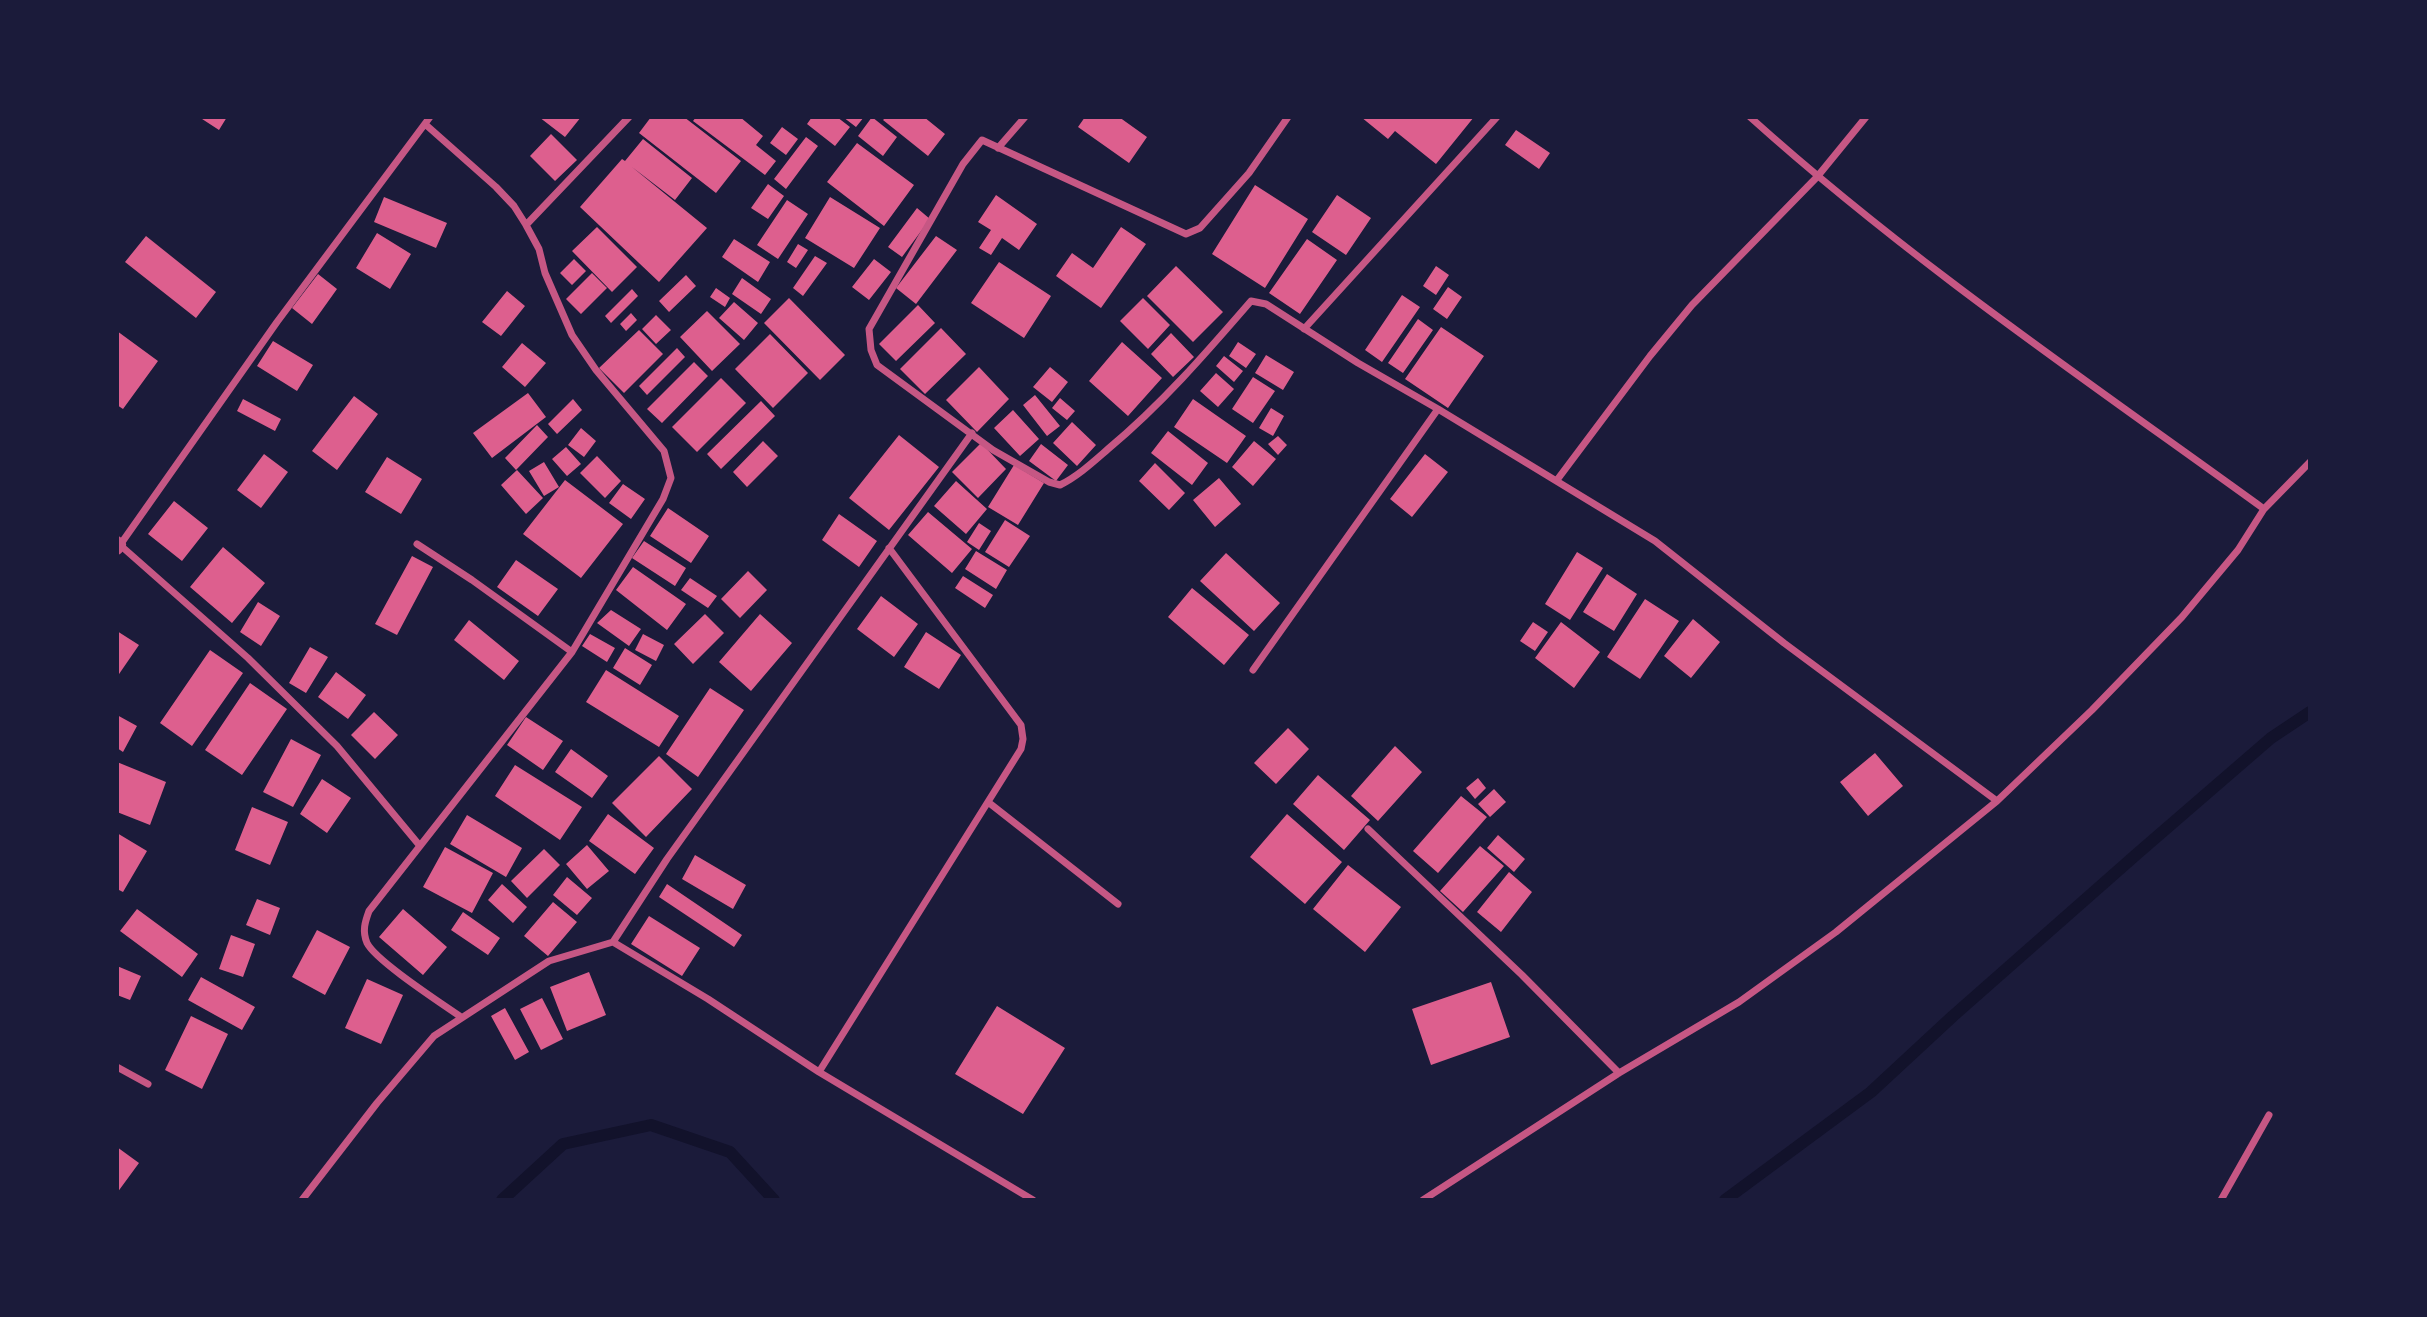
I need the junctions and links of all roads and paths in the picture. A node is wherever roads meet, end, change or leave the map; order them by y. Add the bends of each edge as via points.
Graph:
1 (629, 117) edge
2 (1025, 117) edge
3 (1288, 117) edge
4 (1497, 117) edge
5 (1750, 117) edge
6 (1866, 117) edge
7 (428, 121) edge
8 (998, 148) junction
9 (1817, 177) junction
10 (526, 225) junction
11 (1304, 329) junction
12 (1438, 409) junction
13 (972, 433) junction
14 (2310, 462) edge
15 (1557, 480) junction
16 (2264, 509) junction
17 (417, 544) dead end
18 (118, 545) edge
19 (889, 548) junction
20 (572, 652) junction
21 (1253, 670) dead end
22 (1997, 801) junction
23 (988, 802) junction
24 (1368, 829) dead end
25 (420, 846) junction
26 (1118, 904) dead end
27 (613, 942) junction
28 (461, 1017) junction
29 (117, 1067) edge
30 (819, 1072) junction
31 (1619, 1073) junction
32 (148, 1084) dead end
33 (2269, 1115) dead end
34 (302, 1200) edge
35 (1033, 1200) edge
36 (1423, 1200) edge
37 (2221, 1200) edge

1 - 10 street
2 - 8 street
3 - 8 street via 1249,173 1200,228 1186,234
4 - 11 street
5 - 9 street
6 - 9 street
7 - 10 street via 514,206
7 - 18 street via 276,322
8 - 13 street via 982,140 963,164 869,328 870,350 877,365
9 - 15 street via 1692,305
9 - 16 street via 1952,282
10 - 20 street via 572,335 664,451 671,478
11 - 12 street
11 - 13 street via 1266,304 1251,301 1185,377 1074,478 1060,485 1040,478
12 - 15 street
12 - 21 street
13 - 19 street
14 - 16 street
15 - 22 street via 1655,541
16 - 22 street via 2238,550 2182,617
17 - 20 street
18 - 25 street via 248,657 337,746
19 - 23 street via 1021,725 1021,749
19 - 27 street
20 - 25 street
22 - 31 street via 1836,932 1739,1002
23 - 26 street
23 - 30 street
24 - 31 street
25 - 28 street via 369,911 364,932 379,957
27 - 28 street via 549,961
27 - 30 street
28 - 34 street via 434,1036
29 - 32 street
30 - 35 street
31 - 36 street
33 - 37 street

